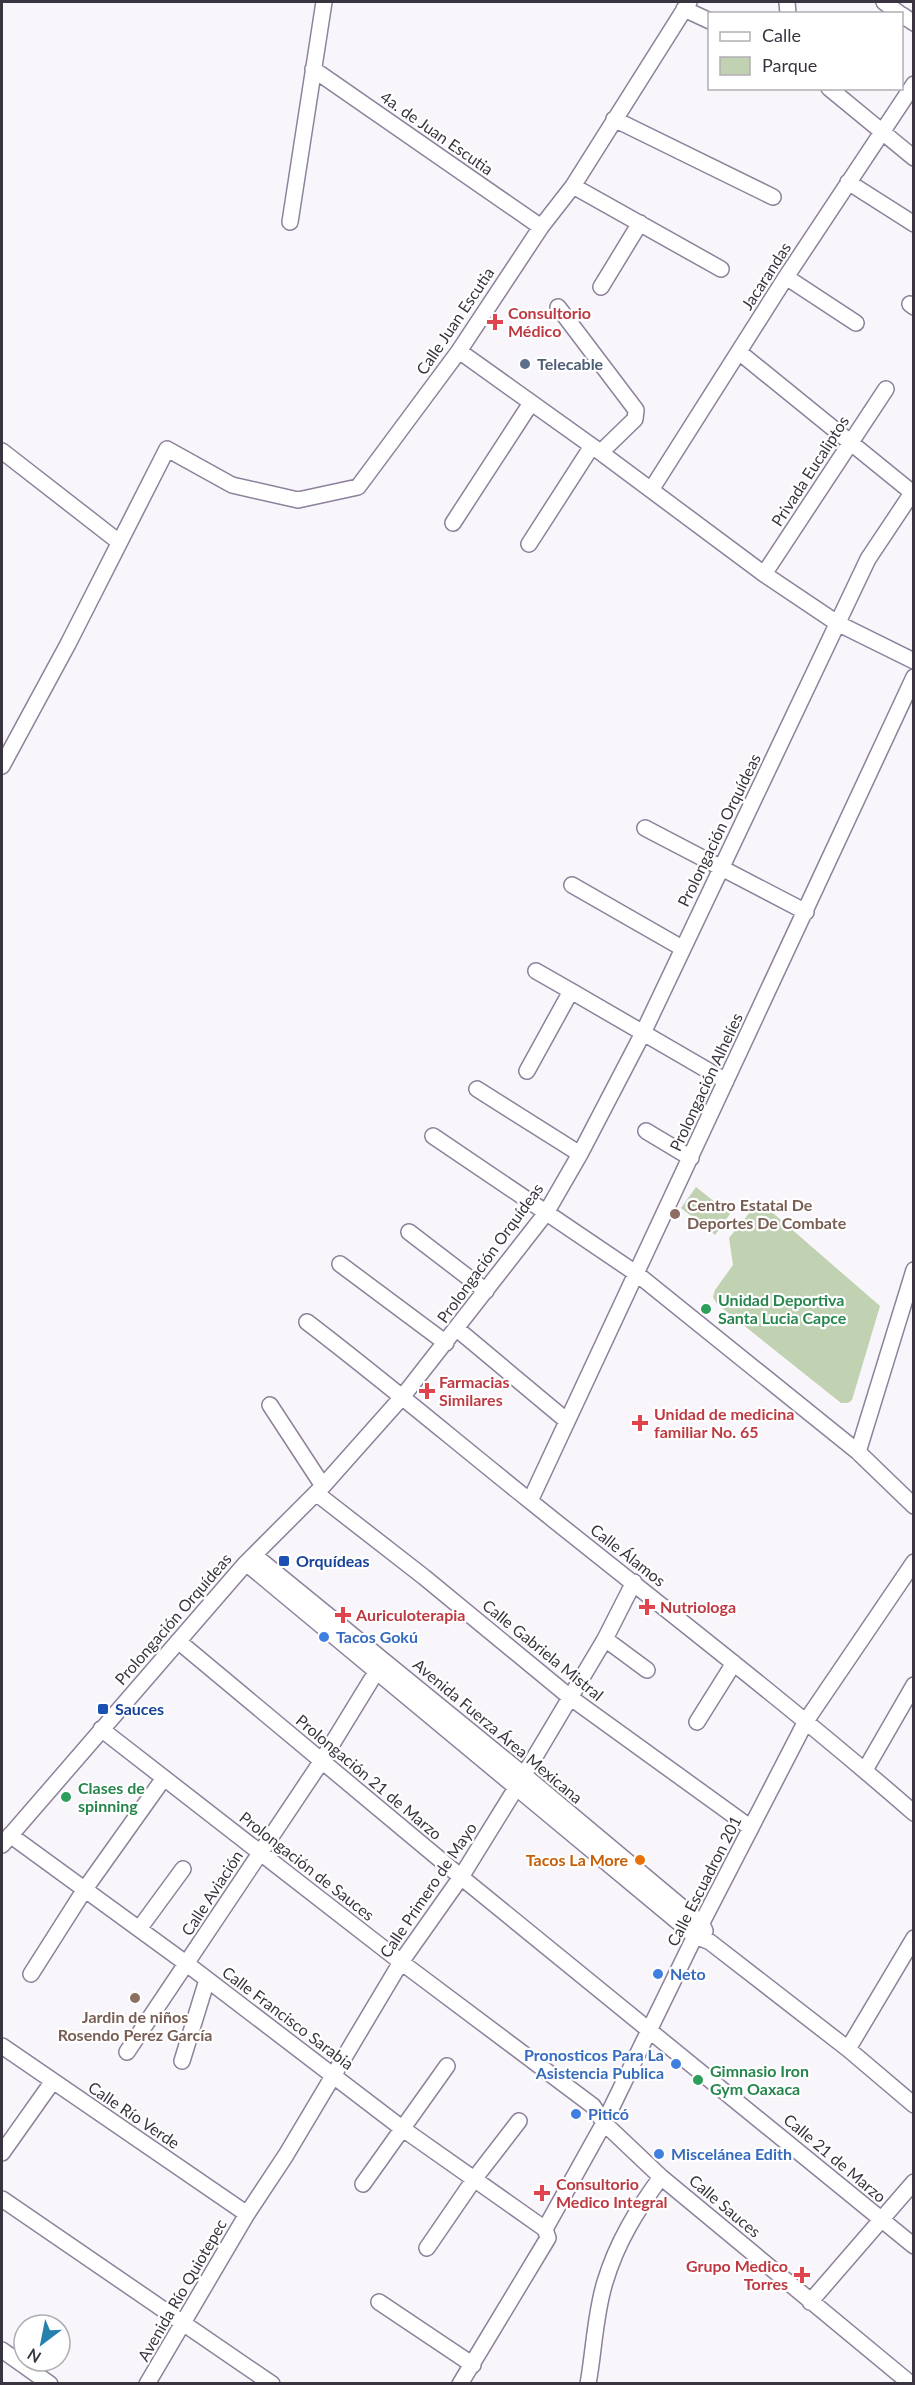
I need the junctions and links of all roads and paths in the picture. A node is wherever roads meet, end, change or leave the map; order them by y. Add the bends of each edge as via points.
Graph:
1 (324, 2) edge
2 (884, 2) edge
3 (687, 5) edge
4 (898, 12) edge
5 (708, 20) edge
6 (313, 69) junction
7 (914, 84) edge
8 (831, 90) edge
9 (614, 118) junction
10 (881, 131) junction
11 (914, 158) edge
12 (848, 182) junction
13 (573, 186) junction
14 (773, 197) dead end
15 (290, 222) dead end
16 (640, 223) junction
17 (914, 224) edge
18 (541, 227) junction
19 (721, 268) dead end
20 (786, 277) junction
21 (601, 287) dead end
22 (558, 307) dead end
23 (856, 323) dead end
24 (459, 351) junction
25 (739, 352) junction
26 (886, 389) dead end
27 (531, 403) junction
28 (851, 442) junction
29 (597, 449) junction
30 (2, 451) edge
31 (651, 490) junction
32 (913, 492) edge
33 (453, 523) dead end
34 (119, 542) junction
35 (528, 544) dead end
36 (764, 574) junction
37 (837, 623) junction
38 (914, 661) edge
39 (914, 677) edge
40 (2, 766) edge
41 (645, 828) dead end
42 (721, 867) junction
43 (572, 885) dead end
44 (806, 912) junction
45 (682, 948) junction
46 (536, 971) dead end
47 (571, 991) junction
48 (643, 1033) junction
49 (527, 1071) dead end
50 (726, 1082) junction
51 (477, 1089) dead end
52 (646, 1131) dead end
53 (433, 1136) dead end
54 (580, 1154) junction
55 (691, 1158) junction
56 (546, 1213) junction
57 (410, 1232) dead end
58 (340, 1264) dead end
59 (914, 1270) edge
60 (637, 1274) junction
61 (911, 1290) edge
62 (486, 1292) junction
63 (307, 1322) dead end
64 (457, 1329) junction
65 (446, 1343) junction
66 (403, 1396) junction
67 (270, 1405) dead end
68 (567, 1421) junction
69 (858, 1452) junction
70 (319, 1490) junction
71 (530, 1501) junction
72 (914, 1506) edge
73 (250, 1559) junction
74 (914, 1562) edge
75 (634, 1582) junction
76 (605, 1639) junction
77 (178, 1641) junction
78 (734, 1663) junction
79 (380, 1665) junction
80 (647, 1670) dead end
81 (914, 1685) edge
82 (571, 1698) junction
83 (806, 1721) junction
84 (697, 1722) dead end
85 (101, 1729) junction
86 (321, 1762) junction
87 (865, 1770) junction
88 (164, 1778) junction
89 (521, 1781) junction
90 (914, 1812) edge
91 (752, 1828) junction
92 (6, 1840) edge
93 (260, 1851) junction
94 (183, 1869) dead end
95 (461, 1877) junction
96 (85, 1889) junction
97 (139, 1929) junction
98 (699, 1930) junction
99 (914, 1938) edge
100 (401, 1962) junction
101 (187, 1964) junction
102 (32, 1974) dead end
103 (207, 1980) junction
104 (650, 2029) junction
105 (2, 2046) edge
106 (848, 2049) junction
107 (127, 2052) dead end
108 (182, 2061) dead end
109 (447, 2066) dead end
110 (333, 2075) junction
111 (53, 2081) junction
112 (579, 2095) joint
113 (914, 2105) edge
114 (519, 2121) dead end
115 (604, 2122) junction
116 (404, 2129) junction
117 (2, 2153) edge
118 (661, 2176) junction
119 (475, 2178) junction
120 (914, 2182) edge
121 (363, 2184) dead end
122 (2, 2199) edge
123 (247, 2214) junction
124 (881, 2220) junction
125 (545, 2229) junction
126 (914, 2246) edge
127 (427, 2248) dead end
128 (378, 2302) dead end
129 (810, 2302) junction
130 (184, 2322) junction
131 (2, 2350) edge
132 (472, 2365) junction
133 (50, 2384) edge
134 (147, 2384) edge
135 (272, 2384) edge
136 (460, 2384) edge
137 (588, 2384) edge
138 (911, 2384) edge

1 - 6 street
2 - 4 street
3 - 5 street
3 - 9 street, Calle Juan Escutia
6 - 15 street
6 - 18 street, 4a. de Juan Escutia
7 - 10 street, Jacarandas
8 - 10 street
9 - 13 street, Calle Juan Escutia
9 - 14 street
10 - 11 street
10 - 12 street, Jacarandas
12 - 17 street
12 - 20 street, Jacarandas
13 - 16 street
13 - 18 street, Calle Juan Escutia
16 - 19 street
16 - 21 street
18 - 24 street, Calle Juan Escutia
20 - 23 street
20 - 25 street, Jacarandas
22 - 29 street via 636,410 635,419
24 - 27 street
24 - 34 street, Calle Juan Escutia via 358,487 298,500 232,485 167,449
25 - 28 street
25 - 31 street, Jacarandas
26 - 28 street, Privada Eucaliptos
27 - 29 street
27 - 33 street
28 - 32 street
28 - 36 street, Privada Eucaliptos
29 - 31 street
29 - 35 street
30 - 34 street
31 - 36 street
32 - 37 street, Prolongación Orquídeas via 868,559
34 - 40 street
36 - 37 street
37 - 38 street
37 - 42 street, Prolongación Orquídeas
39 - 44 street, Prolongación Alhelíes
41 - 42 street
42 - 44 street
42 - 45 street, Prolongación Orquídeas
43 - 45 street
44 - 50 street, Prolongación Alhelíes
45 - 48 street, Prolongación Orquídeas
46 - 47 street
47 - 48 street
47 - 49 street
48 - 50 street
48 - 54 street, Prolongación Orquídeas
50 - 55 street, Prolongación Alhelíes
51 - 54 street
52 - 55 street
53 - 56 street
54 - 56 street, Prolongación Orquídeas
55 - 60 street, Prolongación Alhelíes
56 - 60 street
56 - 62 street, Prolongación Orquídeas
57 - 62 street
58 - 65 street
59 - 61 street
60 - 68 street, Prolongación Alhelíes
60 - 69 street
61 - 69 street
62 - 64 street, Prolongación Orquídeas
63 - 66 street, Calle Álamos
64 - 65 street, Prolongación Orquídeas
64 - 68 street
65 - 66 street, Prolongación Orquídeas
66 - 70 street, Prolongación Orquídeas
66 - 71 street, Calle Álamos
67 - 70 street, Calle Gabriela Mistral
68 - 71 street, Prolongación Alhelíes
69 - 72 street
70 - 73 street, Prolongación Orquídeas
70 - 82 street, Calle Gabriela Mistral
71 - 75 street, Calle Álamos
73 - 77 street, Prolongación Orquídeas
73 - 79 street, Avenida Fuerza Área Mexicana
74 - 83 street, Calle Escuadron 201
75 - 76 street, Calle Primero de Mayo
75 - 78 street, Calle Álamos
76 - 80 street
76 - 82 street, Calle Primero de Mayo
77 - 85 street, Prolongación Orquídeas
77 - 86 street, Prolongación 21 de Marzo
78 - 83 street, Calle Álamos
78 - 84 street
79 - 86 street, Calle Aviación
79 - 89 street, Avenida Fuerza Área Mexicana
81 - 87 street
82 - 89 street, Calle Primero de Mayo
82 - 91 street, Calle Gabriela Mistral
83 - 87 street, Calle Álamos
83 - 91 street, Calle Escuadron 201
85 - 88 street, Prolongación de Sauces
85 - 92 street, Prolongación Orquídeas
86 - 93 street, Calle Aviación
86 - 95 street, Prolongación 21 de Marzo
87 - 90 street, Calle Álamos
88 - 93 street, Prolongación de Sauces
88 - 96 street
89 - 95 street, Calle Primero de Mayo
89 - 98 street, Avenida Fuerza Área Mexicana
91 - 98 street, Calle Escuadron 201
92 - 96 street, Calle Francisco Sarabia
93 - 100 street, Prolongación de Sauces
93 - 101 street, Calle Aviación
94 - 97 street
95 - 100 street, Calle Primero de Mayo
95 - 104 street, Prolongación 21 de Marzo
96 - 97 street, Calle Francisco Sarabia
96 - 102 street
97 - 101 street, Calle Francisco Sarabia
98 - 104 street, Calle Escuadron 201
98 - 106 street, Avenida Fuerza Área Mexicana
99 - 106 street
100 - 110 street, Calle Primero de Mayo
100 - 112 street, Prolongación de Sauces
101 - 103 street, Calle Francisco Sarabia
101 - 107 street, Calle Aviación
103 - 108 street
103 - 110 street, Calle Francisco Sarabia
104 - 115 street, Calle Escuadron 201
104 - 124 street, Calle 21 de Marzo
105 - 111 street, Calle Río Verde
106 - 113 street, Avenida Fuerza Área Mexicana
109 - 116 street
110 - 116 street, Calle Francisco Sarabia
110 - 123 street, Calle Primero de Mayo
111 - 117 street
111 - 123 street, Calle Río Verde
112 - 115 street, Calle Sauces
114 - 119 street
115 - 118 street, Calle Sauces
115 - 125 street, Calle Escuadron 201
116 - 119 street, Calle Francisco Sarabia
116 - 121 street
118 - 129 street, Calle Sauces
118 - 137 street via 635,2211 613,2259 604,2285
119 - 125 street, Calle Francisco Sarabia
119 - 127 street
120 - 124 street
122 - 130 street
123 - 130 street, Avenida Río Quiotepec
124 - 126 street, Calle 21 de Marzo
124 - 129 street
125 - 132 street, Calle Escuadron 201 via 548,2238
128 - 132 street
129 - 138 street, Calle Sauces
130 - 134 street, Avenida Río Quiotepec
130 - 135 street
131 - 133 street
132 - 136 street, Calle Escuadron 201

